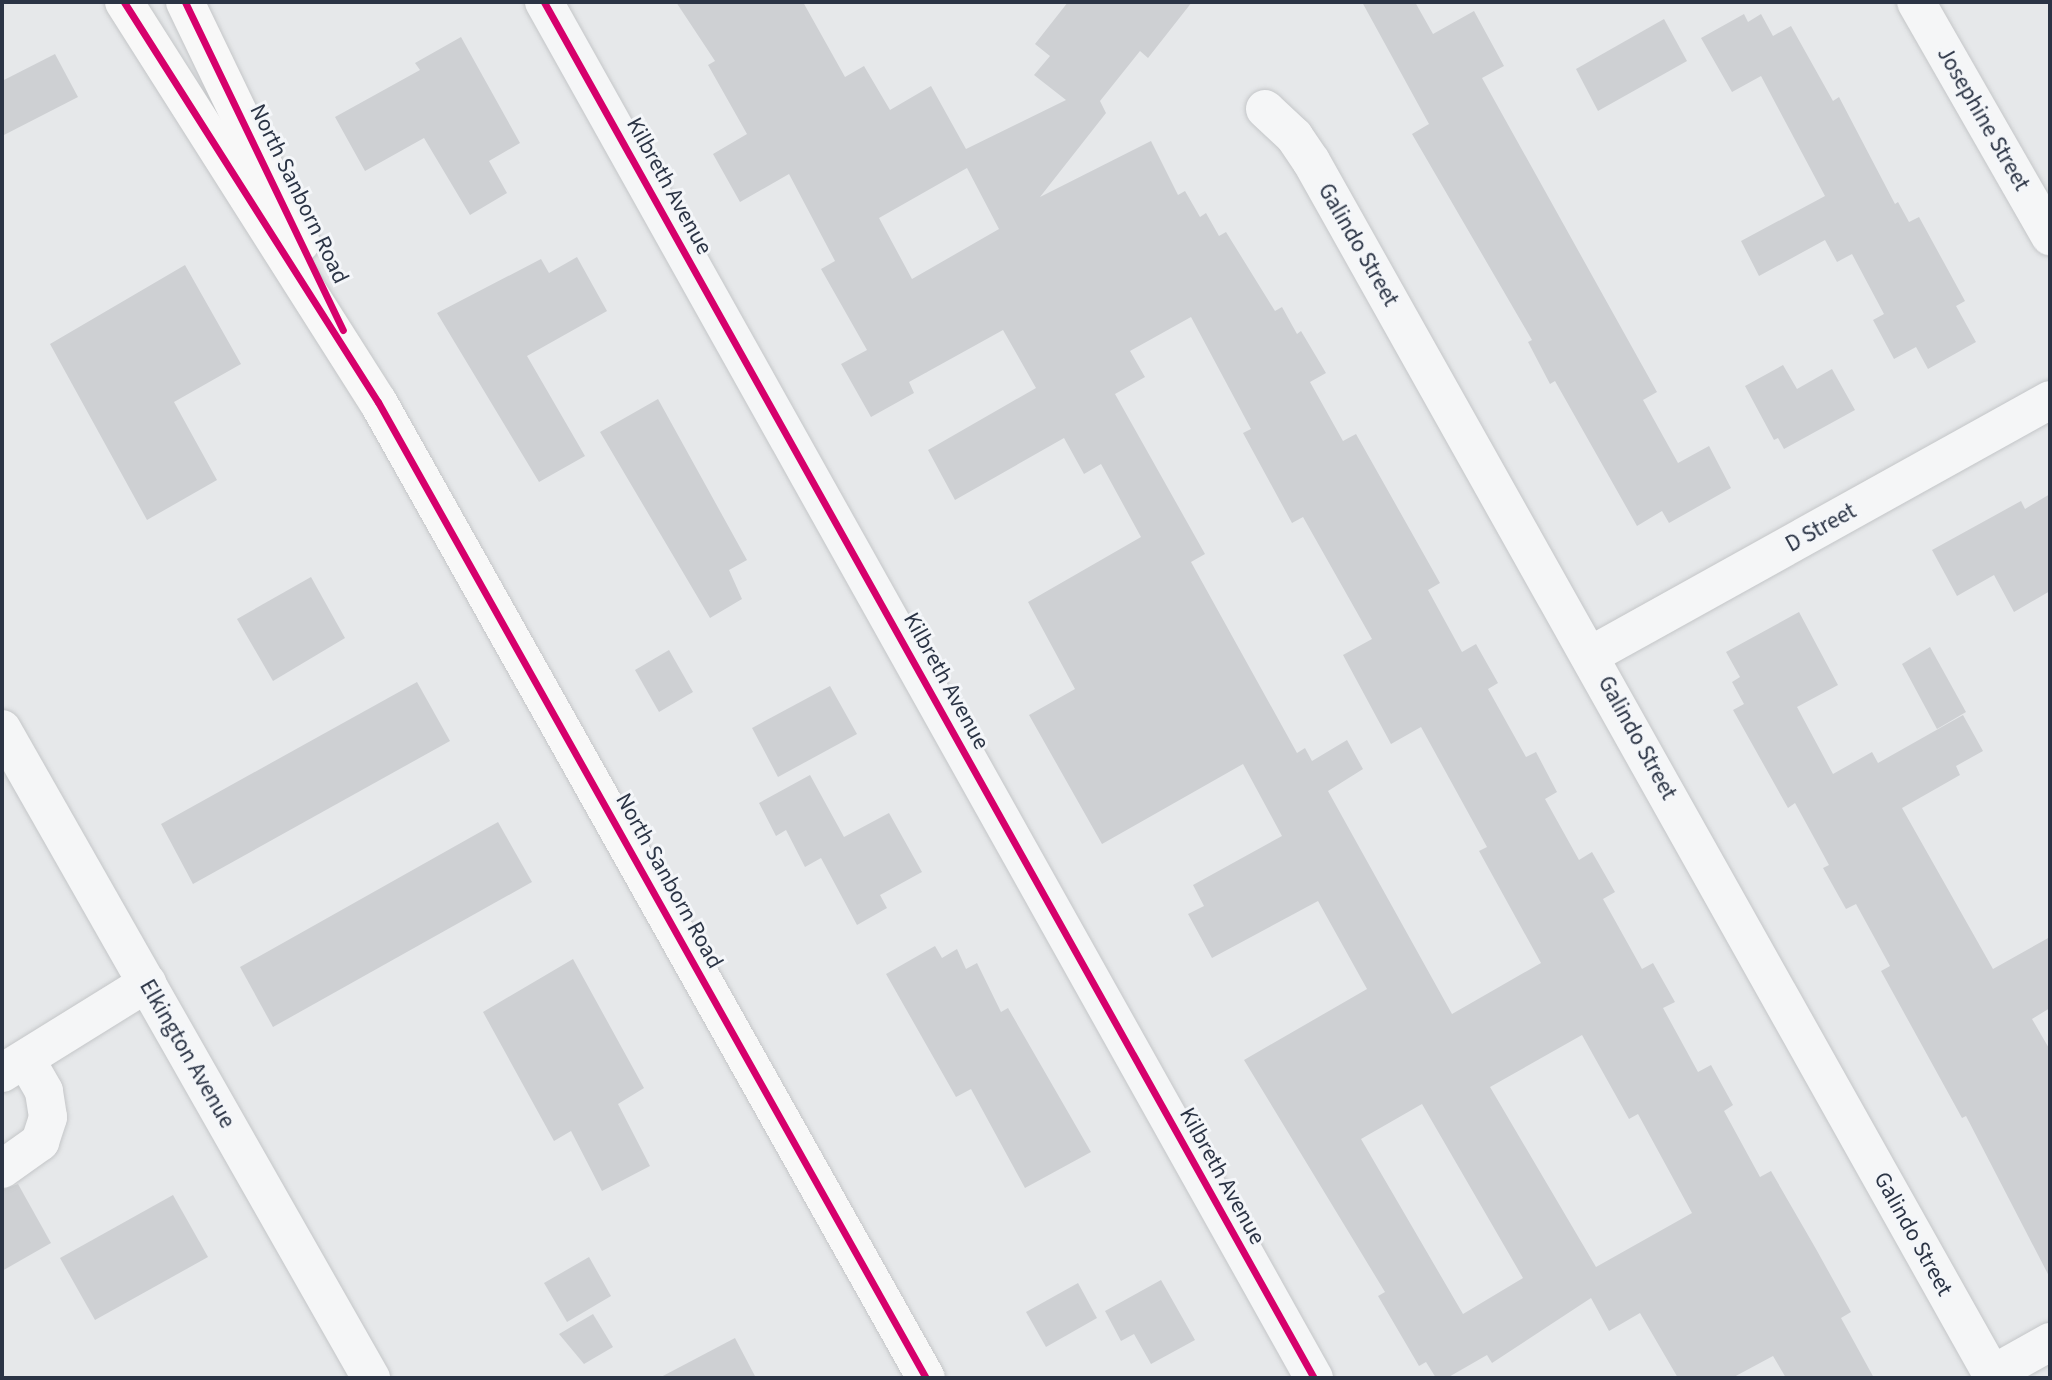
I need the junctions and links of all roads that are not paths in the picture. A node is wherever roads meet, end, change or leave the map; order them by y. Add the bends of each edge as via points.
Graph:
1 (124, 2) edge
2 (185, 2) edge
3 (544, 2) edge
4 (1916, 2) edge
5 (1265, 109) dead end
6 (2050, 236) edge
7 (2050, 400) edge
8 (378, 402) junction
9 (1591, 655) junction
10 (2, 729) edge
11 (147, 984) junction
12 (14, 1067) edge
13 (2, 1169) edge
14 (2050, 1342) edge
15 (1992, 1376) edge
16 (372, 1378) edge
17 (926, 1378) edge
18 (1314, 1378) edge

1 - 8 main road, North Sanborn Road
2 - 8 main road, North Sanborn Road
3 - 18 street, Kilbreth Avenue
4 - 6 street, Josephine Street
5 - 9 street, Galindo Street via 1294,136 1311,161
7 - 9 street, D Street
8 - 17 main road, North Sanborn Road
9 - 15 street, Galindo Street
10 - 11 street, Elkington Avenue
11 - 12 street
11 - 16 street, Elkington Avenue
12 - 13 street via 44,1091 48,1117 40,1142
14 - 15 street

